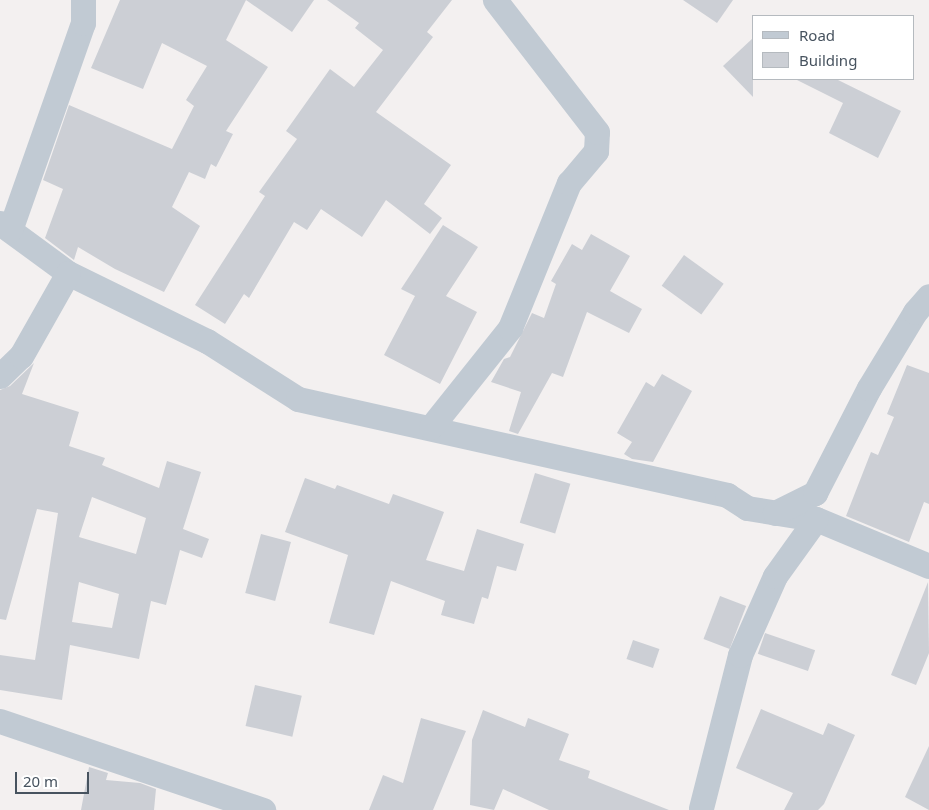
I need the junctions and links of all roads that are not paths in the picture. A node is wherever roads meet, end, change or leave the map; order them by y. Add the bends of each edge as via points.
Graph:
1 (83, 0) edge
2 (495, 0) edge
3 (5, 226) edge
4 (68, 273) junction
5 (929, 296) edge
6 (0, 376) edge
7 (431, 427) junction
8 (775, 512) junction
9 (816, 519) junction
10 (929, 566) edge
11 (0, 721) edge
12 (701, 808) dead end
13 (263, 810) edge

1 - 3 street via 83,23
2 - 7 street via 597,132 596,151 569,183 510,328
3 - 4 street
4 - 6 street via 21,356
4 - 7 street via 207,341 298,398
5 - 8 street via 915,312 869,388 815,493
7 - 8 street via 727,496 747,508
8 - 9 street
9 - 10 street
9 - 12 street via 775,576 740,655
11 - 13 street

